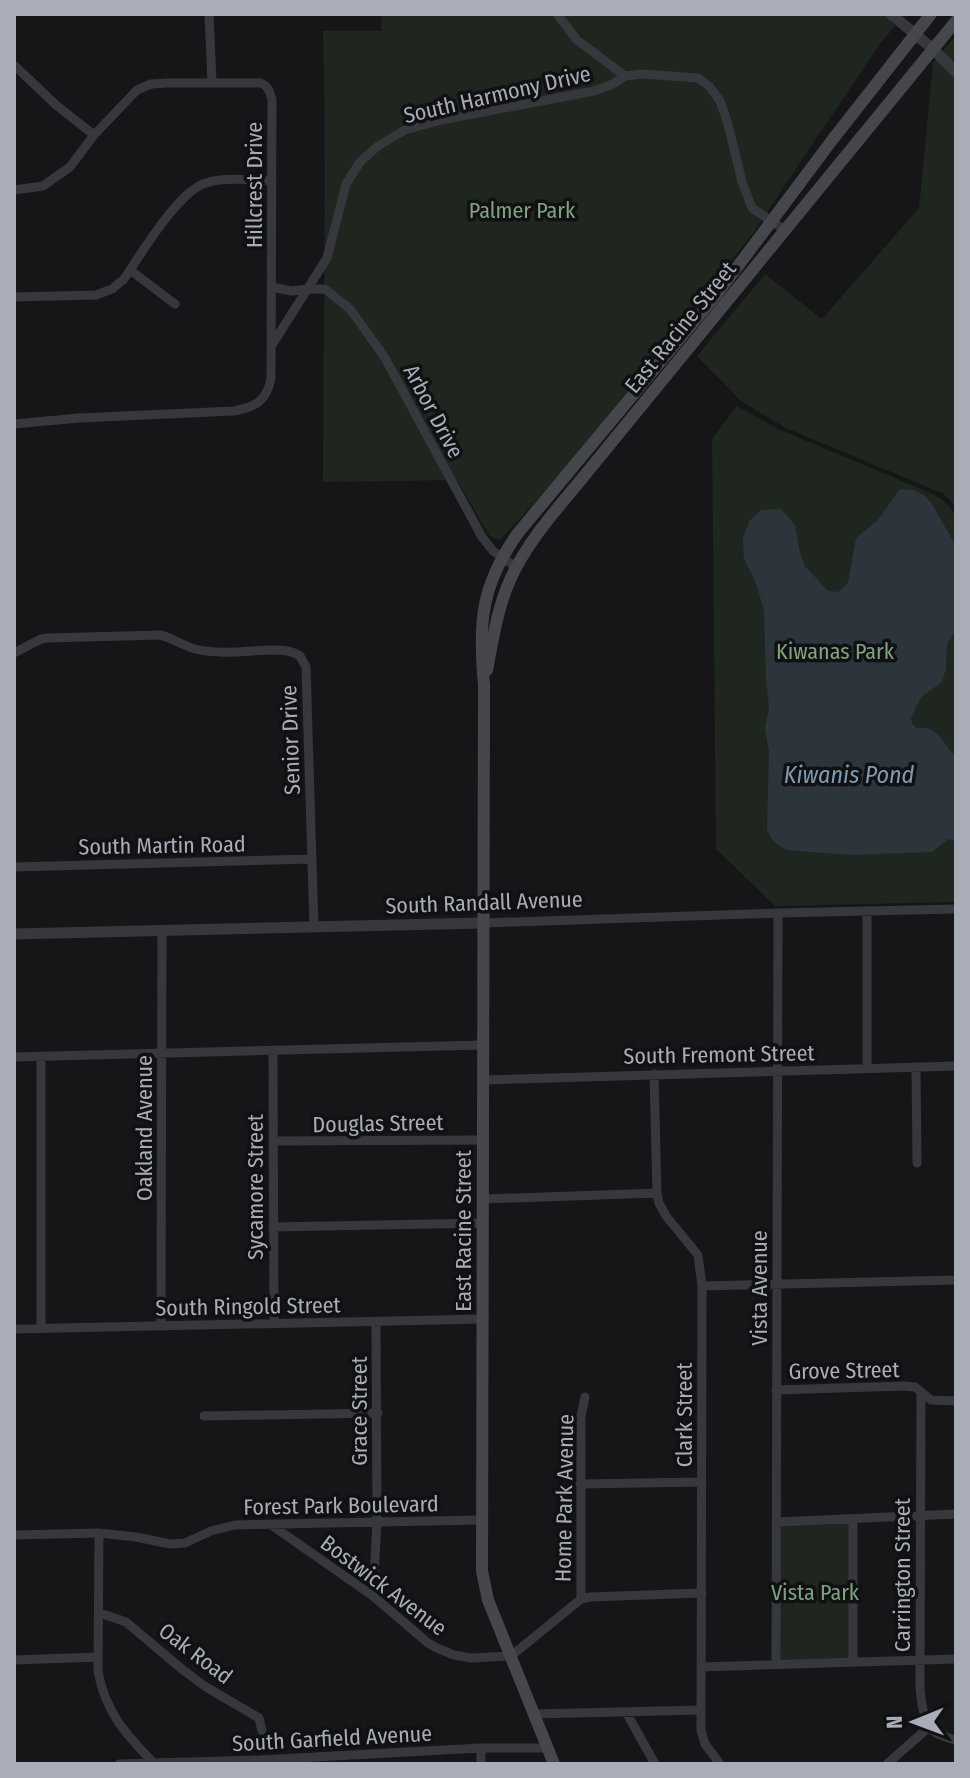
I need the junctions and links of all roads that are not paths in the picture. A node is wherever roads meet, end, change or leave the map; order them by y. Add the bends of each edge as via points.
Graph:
1 (209, 14) edge
2 (557, 14) edge
3 (891, 14) edge
4 (931, 14) edge
5 (956, 21) edge
6 (915, 34) junction
7 (933, 49) junction
8 (14, 65) edge
9 (956, 72) edge
10 (625, 76) junction
11 (212, 82) junction
12 (94, 135) junction
13 (272, 181) junction
14 (14, 190) edge
15 (772, 221) junction
16 (785, 230) junction
17 (130, 270) junction
18 (272, 287) junction
19 (308, 289) junction
20 (14, 297) edge
21 (175, 304) dead end
22 (272, 345) junction
23 (14, 424) edge
24 (501, 557) junction
25 (516, 567) junction
26 (14, 653) edge
27 (484, 685) junction
28 (312, 859) junction
29 (14, 867) edge
30 (956, 909) edge
31 (867, 911) junction
32 (778, 913) junction
33 (483, 923) junction
34 (314, 927) junction
35 (162, 930) junction
36 (14, 934) edge
37 (483, 1045) junction
38 (273, 1052) junction
39 (162, 1054) junction
40 (41, 1056) junction
41 (14, 1057) edge
42 (956, 1066) edge
43 (916, 1067) junction
44 (867, 1068) junction
45 (777, 1072) junction
46 (654, 1074) junction
47 (483, 1080) junction
48 (483, 1140) junction
49 (273, 1141) junction
50 (917, 1163) dead end
51 (657, 1193) junction
52 (483, 1199) junction
53 (483, 1223) junction
54 (273, 1227) junction
55 (956, 1280) edge
56 (777, 1285) junction
57 (702, 1286) junction
58 (483, 1319) junction
59 (376, 1322) junction
60 (274, 1323) junction
61 (161, 1326) junction
62 (41, 1328) junction
63 (14, 1329) edge
64 (776, 1390) junction
65 (921, 1392) junction
66 (585, 1397) dead end
67 (956, 1401) edge
68 (378, 1413) junction
69 (204, 1416) dead end
70 (702, 1482) junction
71 (580, 1484) junction
72 (956, 1514) edge
73 (920, 1515) junction
74 (853, 1519) junction
75 (481, 1520) junction
76 (377, 1521) junction
77 (777, 1522) junction
78 (270, 1524) junction
79 (99, 1533) junction
80 (14, 1535) edge
81 (702, 1593) junction
82 (373, 1596) junction
83 (581, 1599) junction
84 (100, 1613) junction
85 (511, 1656) junction
86 (98, 1657) junction
87 (956, 1659) edge
88 (14, 1660) edge
89 (920, 1660) junction
90 (853, 1662) junction
91 (776, 1664) junction
92 (701, 1667) junction
93 (701, 1710) junction
94 (626, 1712) junction
95 (534, 1714) junction
96 (929, 1727) junction
97 (262, 1731) dead end
98 (956, 1740) edge
99 (481, 1748) junction
100 (547, 1748) junction
101 (258, 1762) edge
102 (119, 1764) edge
103 (154, 1764) edge
104 (481, 1764) edge
105 (554, 1764) edge
106 (655, 1764) edge
107 (720, 1764) edge
108 (887, 1764) edge

1 - 11 street
2 - 10 street via 577,40
3 - 6 street
4 - 6 main road, East Racine Street
5 - 7 main road, East Racine Street
6 - 7 street
6 - 15 main road, East Racine Street
7 - 9 street
7 - 16 main road, East Racine Street
8 - 12 street
10 - 15 street, South Harmony Drive via 695,77 710,87 728,124 752,208
10 - 19 street, South Harmony Drive via 585,93 405,130 378,146 346,184 327,258
11 - 12 street via 151,84 137,90
11 - 13 street, Hillcrest Drive via 265,85 272,99
12 - 14 street via 57,178
13 - 17 street via 220,180 188,193
13 - 18 street, Hillcrest Drive
15 - 16 street, South Harmony Drive
15 - 24 main road, East Racine Street
16 - 25 main road, East Racine Street
17 - 20 street via 112,289 96,295
17 - 21 street
18 - 19 street
18 - 22 street, South Harmony Drive
19 - 22 street, South Harmony Drive
19 - 24 street, Arbor Drive via 325,289 336,296 371,337 482,537
22 - 23 street, South Harmony Drive via 269,391 249,408
24 - 25 street, Arbor Drive
24 - 27 main road, East Racine Street via 482,623
25 - 27 main road, East Racine Street via 503,597
26 - 28 street, Senior Drive via 48,638 145,635 211,652 296,653 306,667
27 - 33 main road, East Racine Street
28 - 29 street, South Martin Road
28 - 34 street, Senior Drive
30 - 31 street, South Randall Avenue
31 - 32 street, South Randall Avenue
31 - 44 street
32 - 33 street, South Randall Avenue
32 - 45 street, Vista Avenue
33 - 34 street, South Randall Avenue
33 - 37 main road, East Racine Street
34 - 35 street, South Randall Avenue
35 - 36 street, South Randall Avenue
35 - 39 street, Oakland Avenue
37 - 38 street
37 - 47 main road, East Racine Street
38 - 39 street
38 - 49 street, Sycamore Street
39 - 40 street
39 - 61 street, Oakland Avenue
40 - 41 street
40 - 62 street
42 - 43 street, South Fremont Street
43 - 44 street, South Fremont Street
43 - 50 street
44 - 45 street, South Fremont Street
45 - 46 street, South Fremont Street
45 - 56 street, Vista Avenue
46 - 47 street, South Fremont Street
46 - 51 street, Clark Street
47 - 48 main road, East Racine Street
48 - 49 street, Douglas Street
48 - 52 main road, East Racine Street
49 - 54 street, Sycamore Street
51 - 52 street
51 - 57 street, Clark Street via 666,1216 698,1255
52 - 53 main road, East Racine Street
53 - 54 street
53 - 58 main road, East Racine Street
54 - 60 street, Sycamore Street
55 - 56 street
56 - 57 street
56 - 64 street, Vista Avenue
57 - 70 street, Clark Street
58 - 59 street, South Ringold Street
58 - 75 main road, East Racine Street
59 - 60 street, South Ringold Street
59 - 68 street, Grace Street
60 - 61 street, South Ringold Street
61 - 62 street, South Ringold Street
62 - 63 street, South Ringold Street
64 - 65 street, Grove Street via 904,1386
64 - 77 street, Vista Avenue
65 - 67 street, Grove Street via 931,1400
65 - 73 street, Carrington Street
66 - 71 street, Home Park Avenue
68 - 69 street
68 - 76 street, Grace Street
70 - 71 street
70 - 81 street, Clark Street
71 - 83 street, Home Park Avenue
72 - 73 street
73 - 74 street
73 - 89 street, Carrington Street
74 - 77 street
74 - 90 street
75 - 76 street, Forest Park Boulevard
75 - 85 main road, East Racine Street via 483,1583
76 - 78 street, Forest Park Boulevard
76 - 82 street, Grace Street
77 - 91 street, Vista Avenue
78 - 79 street, Forest Park Boulevard via 224,1527 170,1544
78 - 82 street, Bostwick Avenue
79 - 80 street, Forest Park Boulevard
79 - 84 street
81 - 83 street
81 - 92 street, Clark Street
82 - 85 street, Bostwick Avenue via 437,1648 471,1658
83 - 85 street
84 - 86 street
84 - 97 street, Oak Road via 126,1622 206,1687 259,1718
85 - 95 main road, East Racine Street
86 - 88 street
86 - 103 street via 100,1683 114,1717
87 - 89 street
89 - 90 street
89 - 96 street, Carrington Street via 921,1701
90 - 91 street
91 - 92 street
92 - 93 street, Clark Street
93 - 94 street
93 - 107 street, Clark Street via 705,1744
94 - 95 street
94 - 106 street
95 - 100 main road, East Racine Street
96 - 98 street
96 - 108 street
99 - 100 street, South Garfield Avenue
99 - 101 street, South Garfield Avenue
99 - 104 street
100 - 105 main road, East Racine Street
101 - 103 street, South Garfield Avenue
102 - 103 street, South Garfield Avenue

